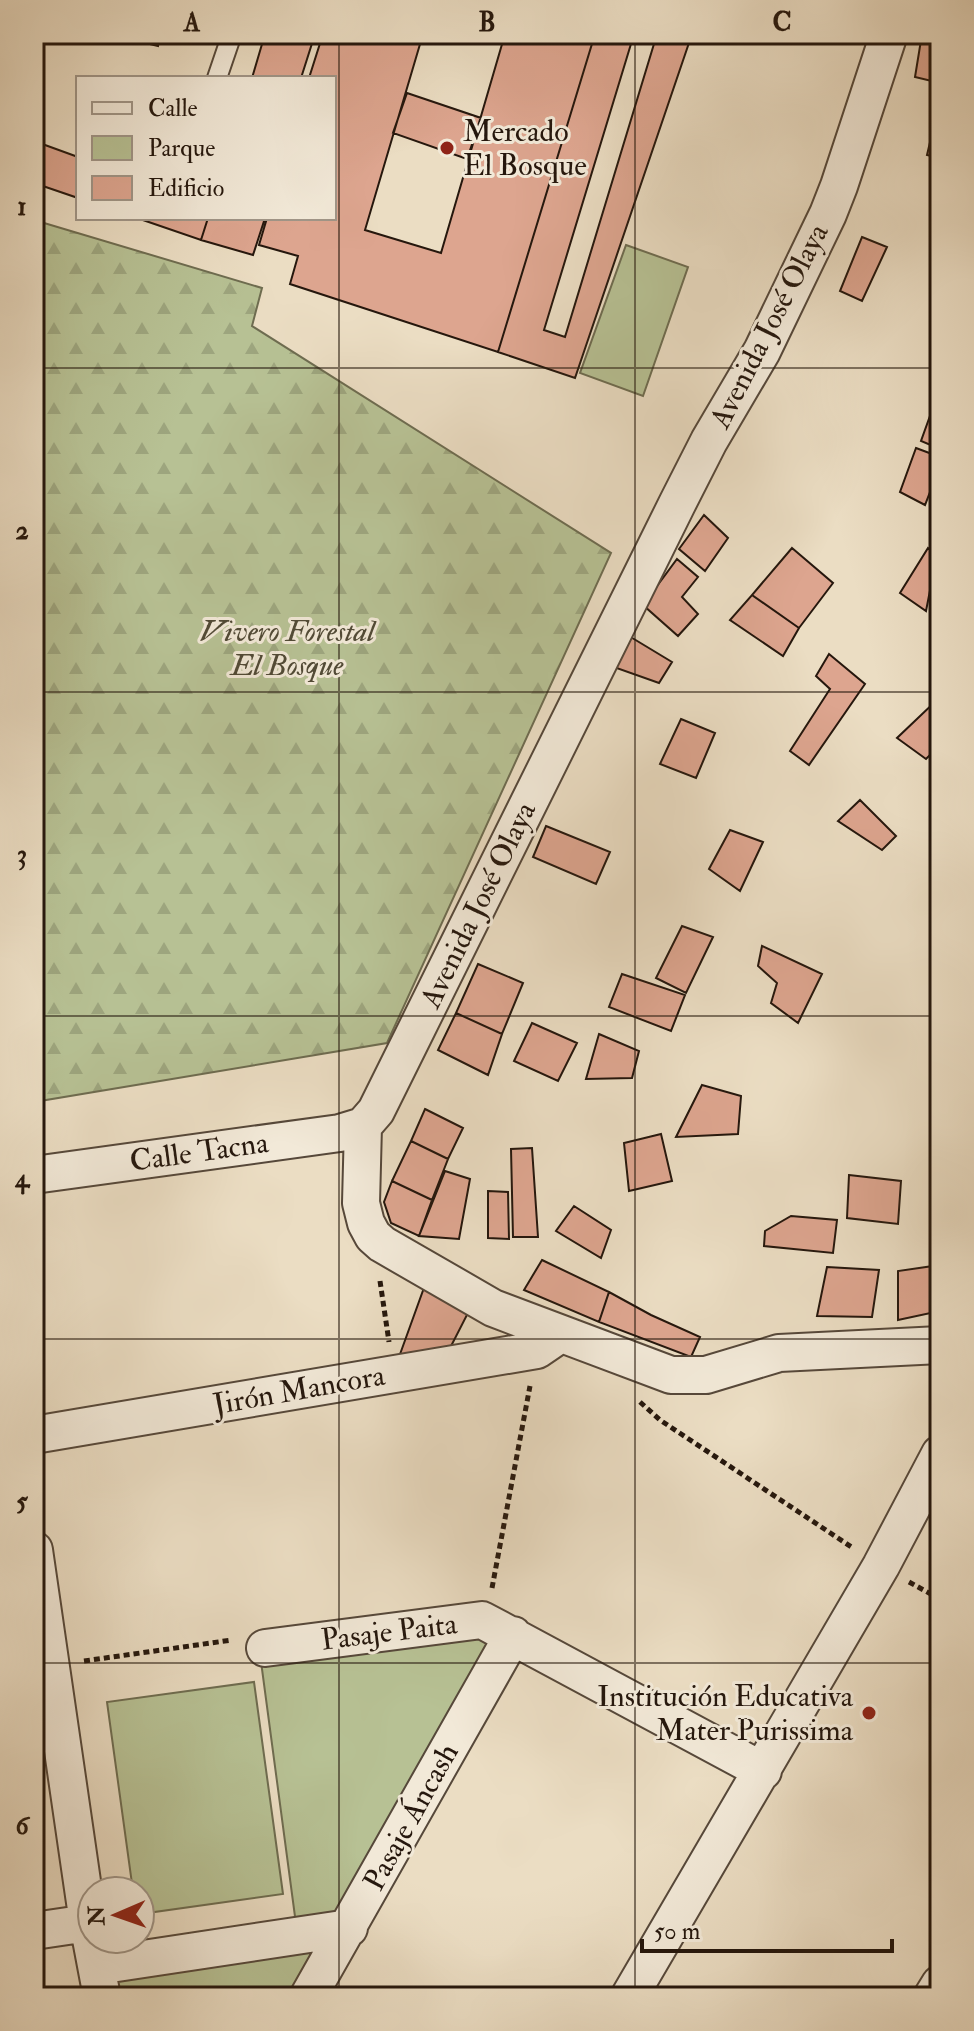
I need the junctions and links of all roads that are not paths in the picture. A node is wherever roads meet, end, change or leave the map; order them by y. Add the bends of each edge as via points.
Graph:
1 (232, 34) edge
2 (889, 34) edge
3 (218, 76) edge
4 (363, 1126) junction
5 (34, 1175) edge
6 (548, 1342) junction
7 (940, 1345) edge
8 (34, 1435) edge
9 (940, 1454) edge
10 (34, 1550) edge
11 (498, 1628) junction
12 (265, 1648) dead end
13 (763, 1771) junction
14 (81, 1875) edge
15 (76, 1925) edge
16 (349, 1928) junction
17 (34, 1931) edge
18 (95, 1955) edge
19 (100, 1982) edge
20 (940, 1984) edge
21 (308, 1997) edge
22 (629, 1997) edge
23 (932, 1997) edge

1 - 3 lane
2 - 4 street, Avenida José Olaya via 839,186 794,287 709,441 376,1111
4 - 5 street, Calle Tacna
4 - 6 street via 361,1203 373,1236
6 - 7 street via 690,1376 779,1353
6 - 8 street, Jirón Mancora via 394,1374
9 - 13 street
10 - 14 street
11 - 12 street, Pasaje Paita
11 - 13 street
11 - 16 street, Pasaje Áncash
13 - 22 street
15 - 17 street
16 - 19 street
16 - 21 street, Pasaje Áncash
18 - 19 street
20 - 23 street

